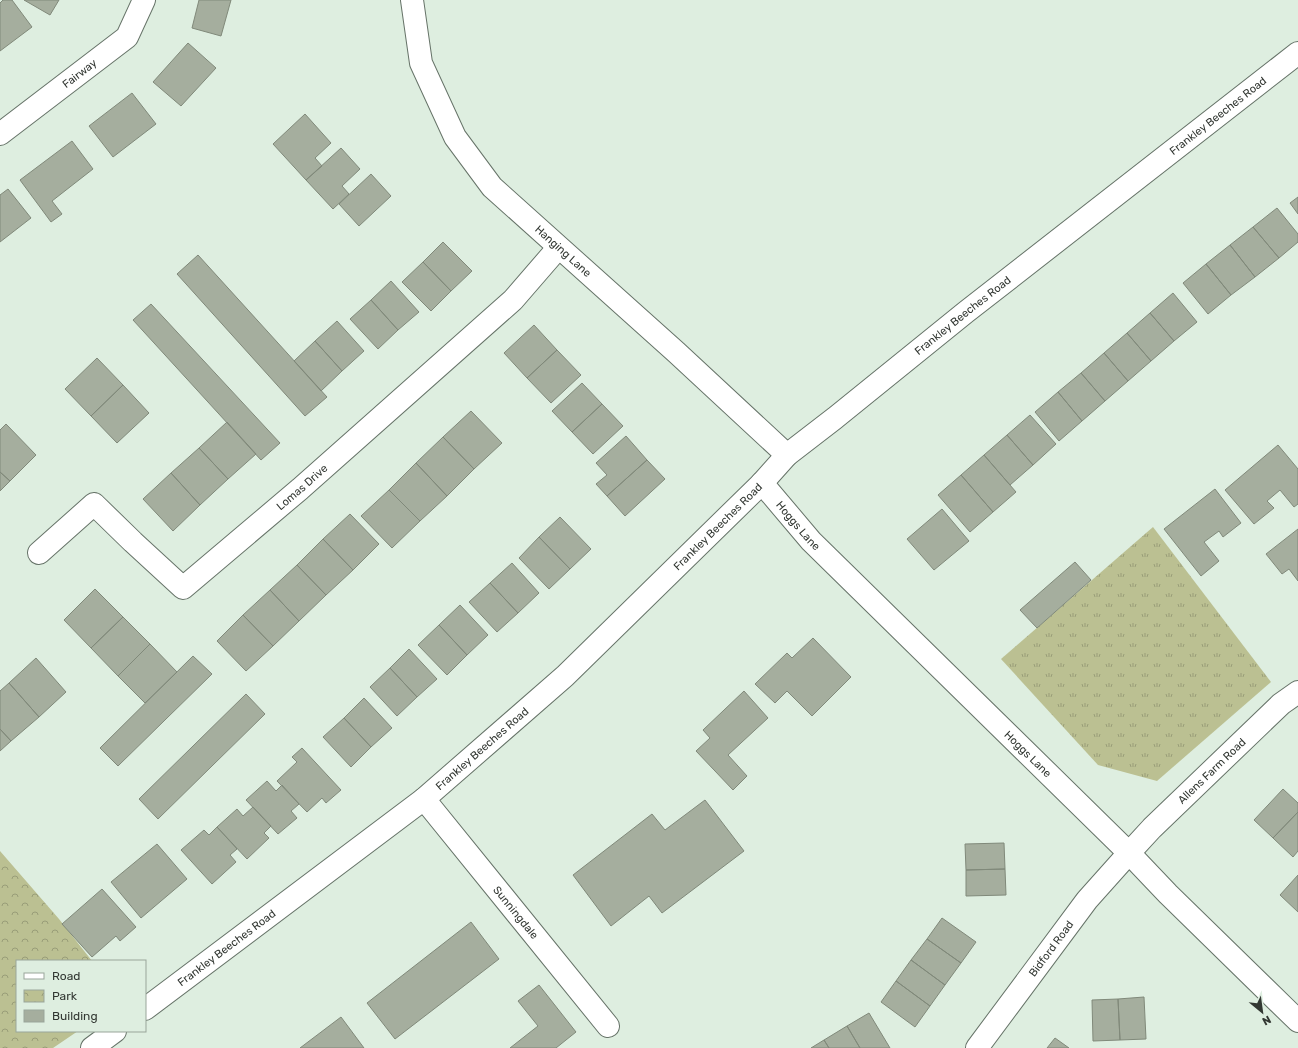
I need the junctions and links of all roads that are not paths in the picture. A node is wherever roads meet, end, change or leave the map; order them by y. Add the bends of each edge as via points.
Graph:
1 (144, 0) edge
2 (412, 0) edge
3 (1298, 53) edge
4 (0, 134) edge
5 (558, 248) junction
6 (787, 455) junction
7 (762, 483) junction
8 (39, 553) dead end
9 (1298, 692) edge
10 (424, 799) junction
11 (1129, 853) junction
12 (146, 1008) edge
13 (1298, 1021) edge
14 (608, 1026) dead end
15 (114, 1032) edge
16 (92, 1048) edge
17 (977, 1048) edge

1 - 4 street, Fairway via 127,37
2 - 5 street, Hanging Lane via 421,64 455,137 492,187
3 - 6 street, Frankley Beeches Road
5 - 6 street, Hanging Lane
5 - 8 street, Lomas Drive via 512,300 300,489 183,588 94,504
6 - 7 street, Frankley Beeches Road
7 - 10 street, Frankley Beeches Road via 565,676
7 - 11 street, Hoggs Lane via 811,541
9 - 11 street, Allens Farm Road via 1152,828
10 - 12 street, Frankley Beeches Road
10 - 14 street, Sunningdale
11 - 13 street, Hoggs Lane
11 - 17 street, Bidford Road via 1087,900
15 - 16 street

